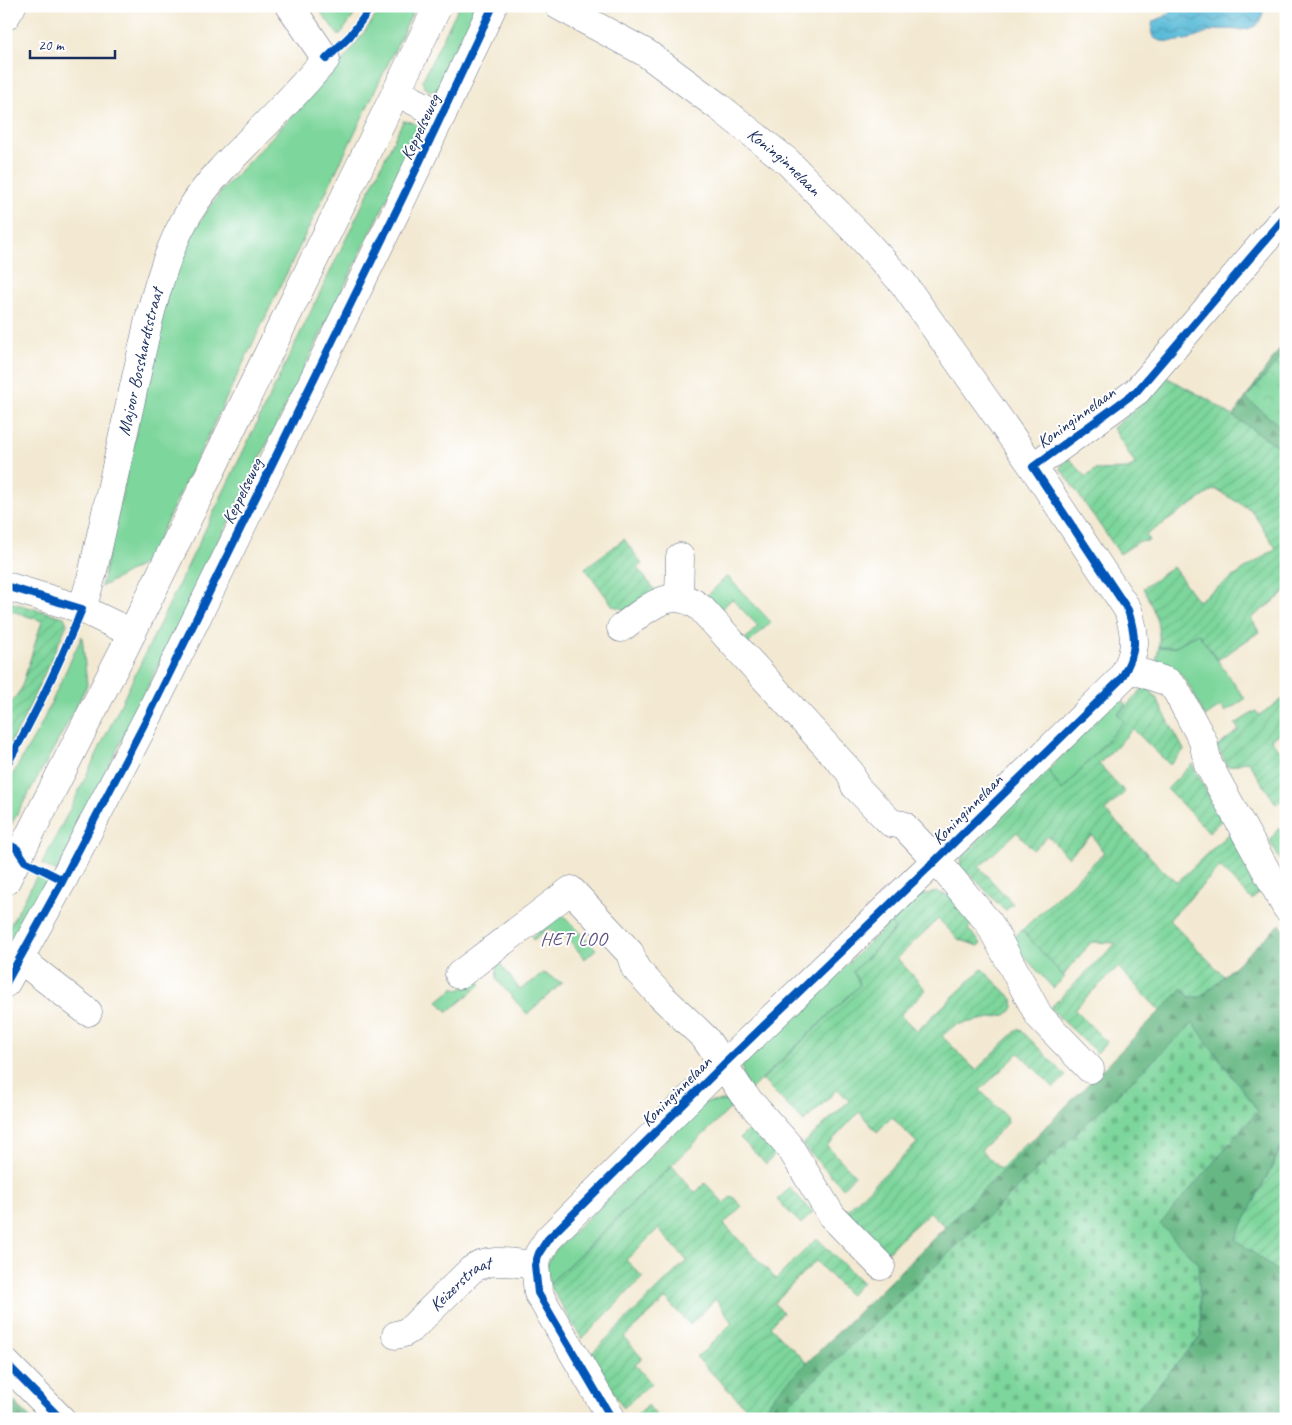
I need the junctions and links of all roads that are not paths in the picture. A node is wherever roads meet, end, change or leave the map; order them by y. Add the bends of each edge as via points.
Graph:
1 (12, 6) edge
2 (290, 6) edge
3 (438, 6) edge
4 (493, 6) edge
5 (559, 6) edge
6 (6, 16) edge
7 (396, 92) junction
8 (442, 115) junction
9 (1286, 216) edge
10 (1033, 467) junction
11 (680, 557) dead end
12 (6, 586) edge
13 (680, 598) junction
14 (82, 609) junction
15 (621, 628) dead end
16 (132, 633) junction
17 (1128, 668) junction
18 (936, 860) junction
19 (6, 881) edge
20 (1286, 907) edge
21 (20, 958) junction
22 (459, 975) dead end
23 (6, 983) edge
24 (88, 1012) dead end
25 (723, 1065) junction
26 (1090, 1069) dead end
27 (535, 1265) junction
28 (881, 1266) dead end
29 (396, 1335) dead end
30 (6, 1364) edge
31 (61, 1419) edge
32 (612, 1419) edge

1 - 6 street
2 - 14 street, Majoor Bosshardtstraat via 326,59 213,179 191,209 174,242 149,319
3 - 7 street, Keppelseweg
4 - 8 street, Keppelseweg
5 - 10 street, Koninginnelaan via 646,52 786,161 903,284
7 - 8 street, Keppelseweg
7 - 16 street, Keppelseweg
8 - 21 street, Keppelseweg via 151,711
9 - 10 street, Koninginnelaan via 1137,391
10 - 17 street, Koninginnelaan via 1128,610 1134,629 1134,650
11 - 13 street
12 - 14 street
13 - 15 street via 660,601
13 - 18 street, Koninginnelaan via 692,601 700,608 850,772 855,786 891,823 903,825
14 - 16 street
16 - 19 street, Keppelseweg
17 - 18 street, Koninginnelaan via 1121,679
17 - 20 street via 1164,680 1176,690 1202,741 1208,764
18 - 25 street, Koninginnelaan
18 - 26 street, Koninginnelaan via 989,923 1039,1016
21 - 23 street, Keppelseweg
21 - 24 street
22 - 25 street, Koninginnelaan via 571,890 630,953 635,968 705,1038
25 - 27 street, Koninginnelaan via 548,1239
25 - 28 street, Koninginnelaan via 743,1094 789,1146 832,1216
27 - 29 street, Keizerstraat via 487,1262 478,1265 412,1328
27 - 32 street via 538,1293
30 - 31 street

